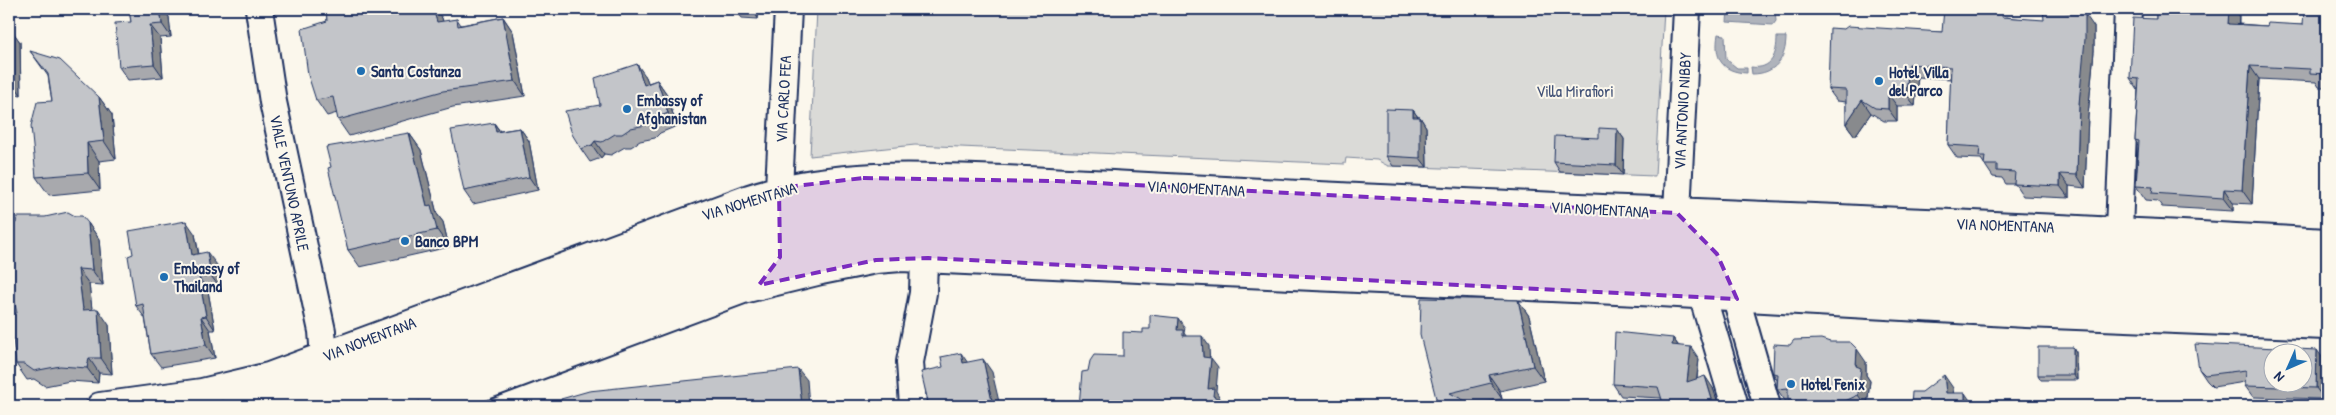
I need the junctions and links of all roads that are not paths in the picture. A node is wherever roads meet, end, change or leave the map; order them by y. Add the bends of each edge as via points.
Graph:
1 (259, 9) edge
2 (788, 9) edge
3 (1687, 9) edge
4 (2128, 9) edge
5 (779, 188) junction
6 (2119, 229) junction
7 (781, 236) junction
8 (2327, 242) edge
9 (1691, 251) junction
10 (924, 258) junction
11 (2327, 265) edge
12 (1728, 277) junction
13 (2327, 283) edge
14 (759, 285) junction
15 (2327, 303) edge
16 (2327, 326) edge
17 (322, 390) edge
18 (100, 406) edge
19 (236, 406) edge
20 (367, 406) edge
21 (432, 406) edge
22 (912, 406) edge
23 (1735, 406) edge
24 (1767, 406) edge

1 - 17 street, VIALE VENTUNO APRILE via 273,102 320,318
2 - 5 street, VIA CARLO FEA
3 - 9 street, VIA ANTONIO NIBBY
4 - 6 street
5 - 7 street, VIA CARLO FEA
5 - 9 street, VIA NOMENTANA via 864,178 942,177
5 - 17 street, VIA NOMENTANA
6 - 8 street, VIA NOMENTANA
6 - 9 street, VIA NOMENTANA
7 - 9 main road, VIA NOMENTANA via 852,222 927,217
7 - 14 street via 772,271
7 - 17 main road, VIA NOMENTANA via 514,330
7 - 20 street, VIA NOMENTANA
9 - 10 street, VIA NOMENTANA
9 - 11 street, VIA NOMENTANA
9 - 12 main road, VIA NOMENTANA
9 - 12 street, VIA NOMENTANA
9 - 23 street, VIA ANTONIO NIBBY
10 - 14 street, VIA NOMENTANA via 876,260
10 - 22 street via 923,293 910,362
12 - 13 main road, VIA NOMENTANA
12 - 15 street, VIA NOMENTANA
12 - 16 street, VIA NOMENTANA via 2026,314
12 - 24 street
14 - 21 street, VIA NOMENTANA
17 - 18 street, VIA NOMENTANA via 269,376 209,390
17 - 19 street, VIA NOMENTANA

